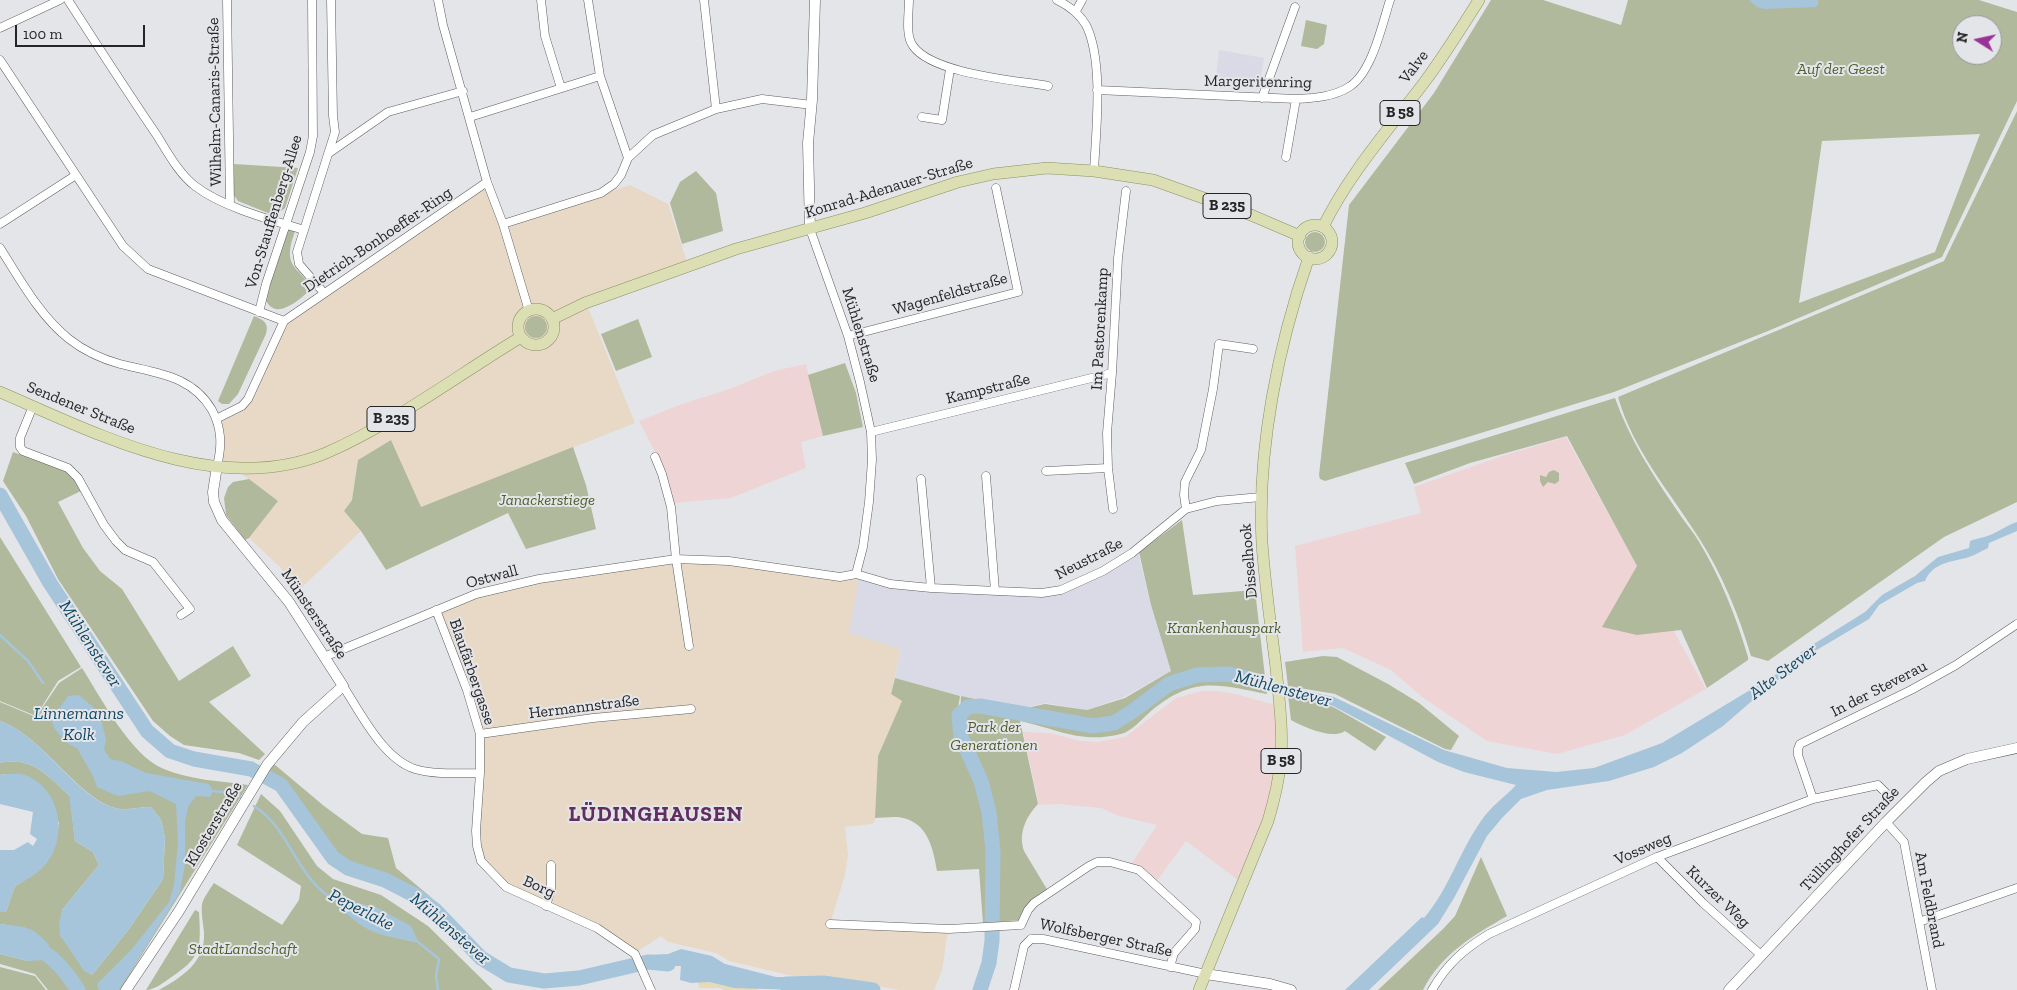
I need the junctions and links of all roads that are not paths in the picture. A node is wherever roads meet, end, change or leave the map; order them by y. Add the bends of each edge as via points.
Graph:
1 (60, 0) edge
2 (68, 0) edge
3 (227, 0) edge
4 (312, 0) edge
5 (331, 0) edge
6 (438, 0) edge
7 (541, 0) edge
8 (588, 0) edge
9 (704, 0) edge
10 (814, 0) edge
11 (909, 0) edge
12 (1057, 0) edge
13 (1082, 0) edge
14 (1390, 0) edge
15 (1479, 0) edge
16 (1295, 7) dead end
17 (1076, 11) junction
18 (0, 28) edge
19 (0, 60) edge
20 (950, 69) junction
21 (600, 76) junction
22 (1048, 86) dead end
23 (561, 88) junction
24 (1097, 90) junction
25 (463, 91) junction
26 (1262, 98) junction
27 (1296, 99) junction
28 (812, 105) junction
29 (716, 109) junction
30 (470, 117) junction
31 (922, 117) dead end
32 (329, 153) junction
33 (1286, 157) dead end
34 (628, 158) junction
35 (1094, 171) junction
36 (76, 175) junction
37 (487, 182) junction
38 (996, 188) dead end
39 (1126, 191) dead end
40 (230, 204) junction
41 (0, 224) edge
42 (285, 224) junction
43 (503, 224) junction
44 (1323, 226) junction
45 (810, 229) junction
46 (304, 230) junction
47 (1300, 236) junction
48 (0, 248) edge
49 (1309, 257) junction
50 (324, 293) junction
51 (529, 310) junction
52 (259, 312) junction
53 (552, 319) junction
54 (284, 321) junction
55 (848, 336) junction
56 (521, 337) junction
57 (1253, 349) dead end
58 (1112, 373) junction
59 (0, 392) edge
60 (33, 406) junction
61 (216, 419) junction
62 (871, 432) junction
63 (655, 457) dead end
64 (217, 466) junction
65 (1108, 468) junction
66 (1046, 471) dead end
67 (986, 476) dead end
68 (921, 479) dead end
69 (1260, 498) junction
70 (1114, 509) dead end
71 (1186, 509) junction
72 (676, 559) junction
73 (856, 574) junction
74 (931, 588) junction
75 (995, 591) junction
76 (190, 609) junction
77 (436, 610) junction
78 (181, 615) dead end
79 (196, 617) dead end
80 (2017, 624) edge
81 (689, 646) dead end
82 (324, 657) junction
83 (343, 686) junction
84 (691, 709) dead end
85 (480, 734) junction
86 (2017, 748) edge
87 (480, 773) junction
88 (1887, 794) dead end
89 (1813, 799) junction
90 (1886, 822) junction
91 (1658, 857) junction
92 (551, 865) dead end
93 (2017, 888) edge
94 (546, 906) junction
95 (1919, 922) junction
96 (830, 924) dead end
97 (1021, 925) junction
98 (1031, 939) junction
99 (1761, 955) junction
100 (1170, 967) junction
101 (1206, 974) junction
102 (126, 990) edge
103 (651, 990) edge
104 (1014, 990) edge
105 (1199, 990) edge
106 (1291, 990) edge
107 (1432, 990) edge
108 (1729, 990) edge
109 (1932, 990) edge

1 - 18 street
2 - 40 street via 180,170 193,185
3 - 40 street, Wilhelm-Canaris-Straße
4 - 42 street, Von-Stauffenberg-Allee via 313,136
5 - 32 street via 335,132
6 - 25 street via 442,25
7 - 23 street via 545,36
8 - 21 street
9 - 29 street
10 - 28 street, Mühlenstraße
11 - 20 street via 912,45 921,54
12 - 17 street
13 - 17 street
14 - 27 street, Margeritenring via 1360,77 1350,87 1334,94
15 - 44 main road, Valve / B 58 via 1426,80 1354,174
16 - 26 street
17 - 24 street via 1089,35
19 - 36 street
20 - 22 street
20 - 31 street via 942,120
21 - 23 street
21 - 34 street
23 - 30 street
24 - 26 street, Margeritenring
24 - 35 street
25 - 30 street
25 - 32 street via 388,112
26 - 27 street, Margeritenring
27 - 33 street
28 - 29 street via 762,99
28 - 45 street, Mühlenstraße via 808,153
29 - 34 street via 652,135
30 - 37 street
32 - 46 street
34 - 43 street via 621,176 601,192
35 - 45 main road, Konrad-Adenauer-Straße / B 235 via 1047,168 975,178
35 - 47 main road, Konrad-Adenauer-Straße / B 235 via 1153,180 1234,208
36 - 41 street
36 - 52 street via 123,246 148,269
37 - 43 street
37 - 50 street, Dietrich-Bonhoeffer-Ring
38 - 55 street, Wagenfeldstraße via 1018,292
39 - 58 street, Im Pastorenkamp via 1118,258
40 - 42 street
42 - 46 street
42 - 52 street, Von-Stauffenberg-Allee
43 - 51 street
44 - 47 main road via 1307,227
44 - 49 main road via 1330,234 1332,244 1321,257
45 - 53 main road, Konrad-Adenauer-Straße / B 235 via 702,260 585,303
45 - 55 street, Mühlenstraße
46 - 50 street via 297,252 299,264
47 - 49 main road via 1299,246
48 - 61 street via 46,316 70,339 101,357 157,371 186,383 203,397
49 - 69 main road, Disselhook / B 58 via 1288,330 1272,404
50 - 54 street, Dietrich-Bonhoeffer-Ring
51 - 53 main road via 542,310
51 - 56 main road via 518,324
52 - 54 street
53 - 56 main road via 553,332 545,343 531,345
54 - 61 street via 248,399 242,406
55 - 62 street, Mühlenstraße
56 - 64 main road, B 235 via 363,435 324,453 272,466
57 - 71 street via 1218,344 1201,450 1185,482
58 - 62 street, Kampstraße
58 - 65 street, Im Pastorenkamp
59 - 60 main road, Sendener Straße / B 235
60 - 64 main road, Sendener Straße / B 235 via 150,453
60 - 76 street via 20,438 23,451 68,468 78,478 116,542 125,550 152,562
61 - 64 street via 221,442
62 - 73 street, Mühlenstraße via 869,502
63 - 72 street via 671,507
64 - 82 street, Münsterstraße via 213,492 222,520 289,602
65 - 66 street
65 - 70 street, Im Pastorenkamp
67 - 75 street
68 - 74 street
69 - 71 street, Neustraße via 1217,501
69 - 101 main road, Disselhook / B 58 via 1282,742 1276,795
71 - 75 street, Neustraße via 1132,553 1061,590 1042,593
72 - 73 street, Ostwall via 729,561 840,577
72 - 77 street, Ostwall via 539,579 476,594
72 - 81 street
73 - 74 street, Neustraße via 890,584
74 - 75 street, Neustraße
76 - 78 street
76 - 79 street
77 - 82 street, Ostwall
77 - 85 street, Blaufärbergasse
80 - 89 street, In der Steverau via 1912,690 1800,744 1798,755
82 - 83 street, Münsterstraße
83 - 87 street, Münsterstraße via 377,740 413,769
83 - 102 street, Klosterstraße via 303,722 267,765 179,912
84 - 85 street, Hermannstraße via 593,718
85 - 87 street, Blaufärbergasse
86 - 90 street, Tüllinghofer Straße via 1978,755 1939,772
87 - 94 street, Borg via 476,831 482,861 506,887
88 - 89 street, Vossweg via 1878,785
89 - 91 street, Vossweg
90 - 95 street, Am Feldbrand via 1904,842
90 - 99 street, Tüllinghofer Straße
91 - 99 street, Kurzer Weg
91 - 107 street, Vossweg via 1466,947
92 - 94 street via 551,889
93 - 95 street
94 - 103 street, Borg via 597,928 636,956
95 - 109 street, Am Feldbrand
96 - 97 street, Wolfsberger Straße via 949,930
97 - 98 street, Wolfsberger Straße
97 - 100 street via 1034,903 1088,866 1104,862 1131,867 1139,870 1196,922 1196,929 1178,946
98 - 100 street, Wolfsberger Straße
98 - 104 street via 1024,946
99 - 108 street, Tüllinghofer Straße
100 - 101 street, Wolfsberger Straße
101 - 105 main road, B 58
101 - 106 street, Wolfsberger Straße

